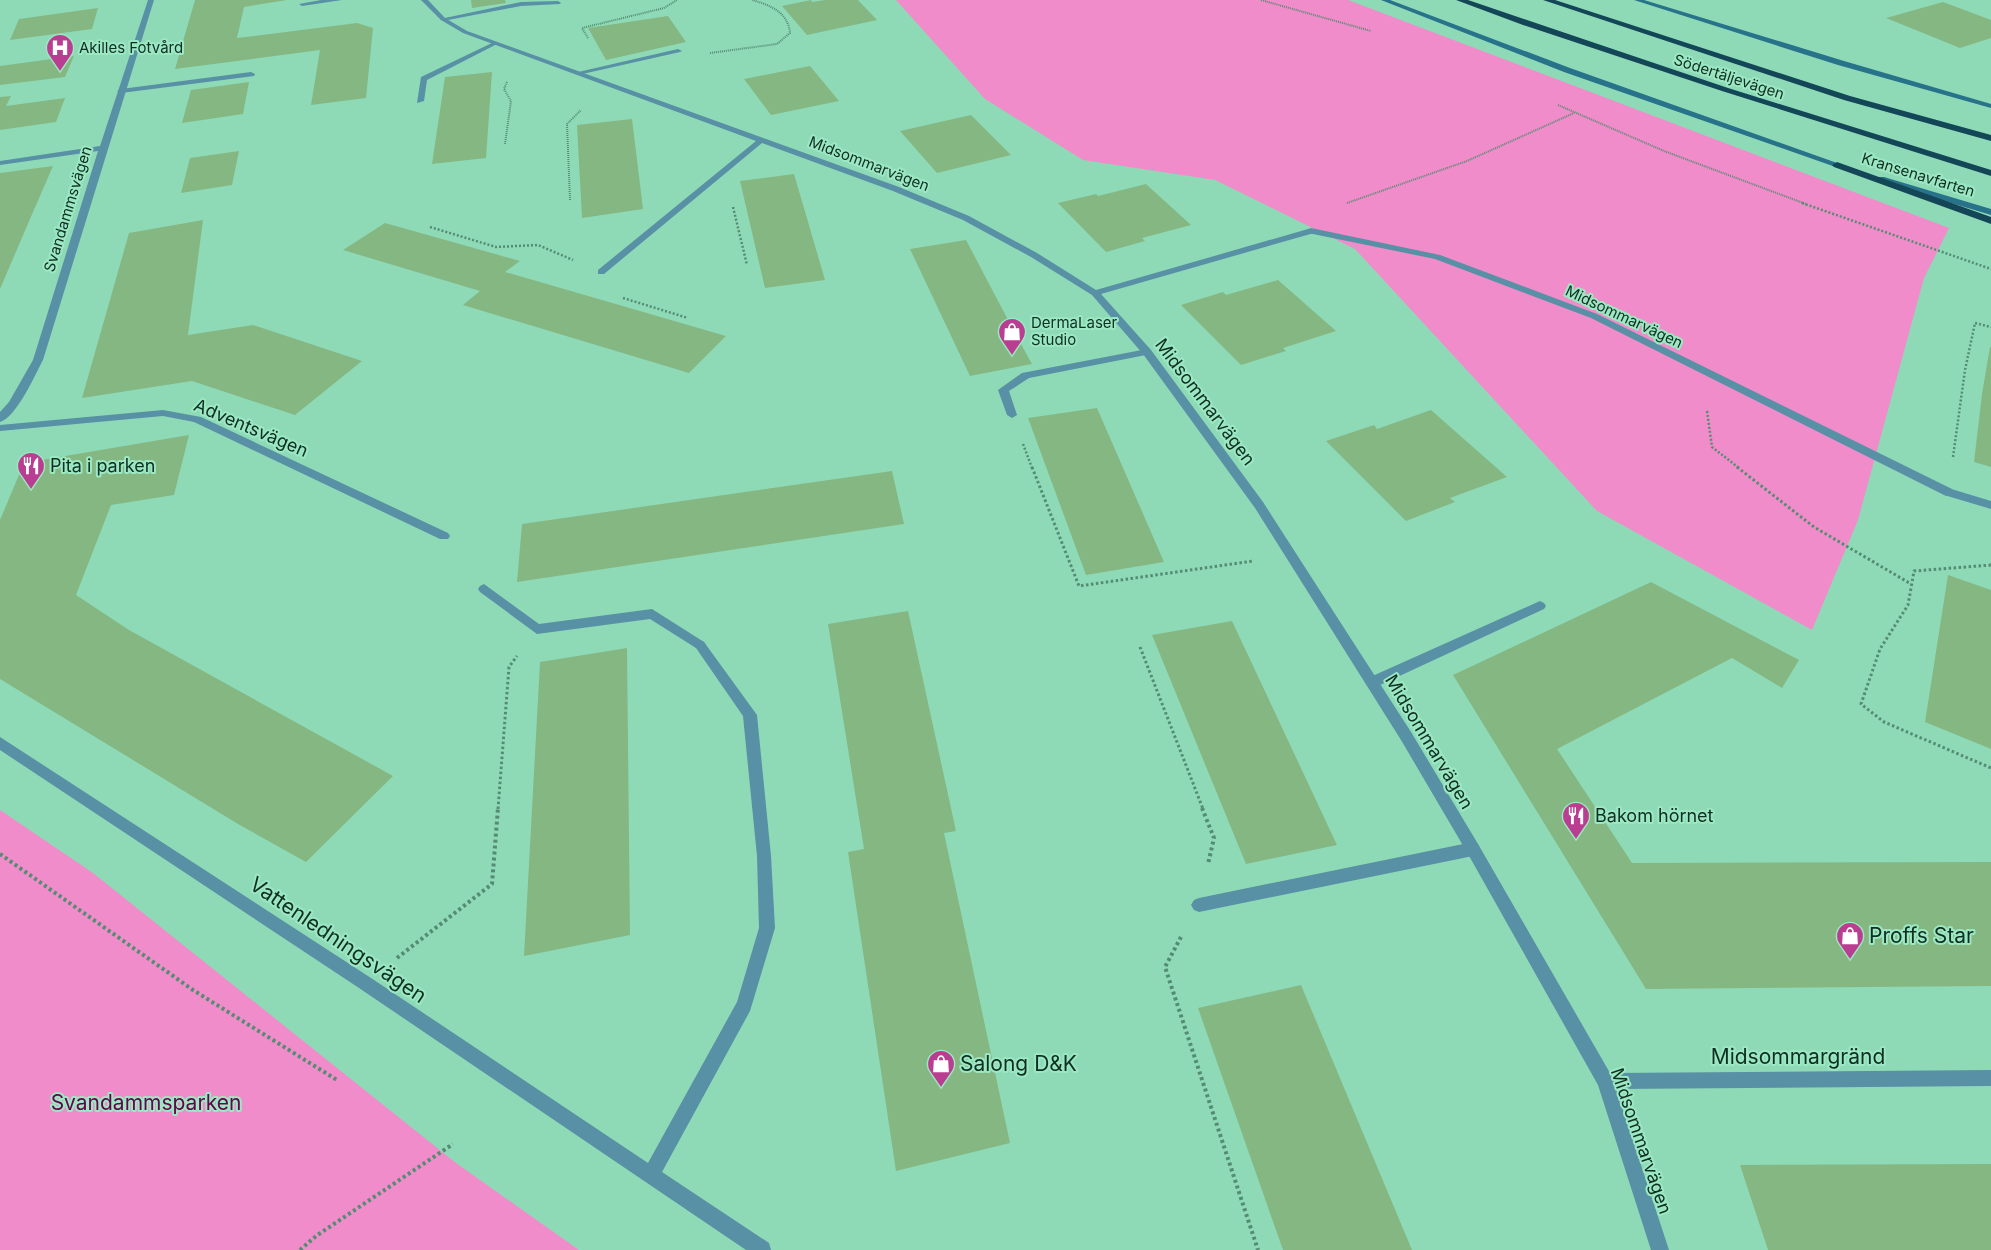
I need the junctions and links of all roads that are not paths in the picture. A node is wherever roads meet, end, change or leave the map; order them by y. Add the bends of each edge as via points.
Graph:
1 (151, 0) edge
2 (339, 0) edge
3 (424, 0) edge
4 (1384, 0) edge
5 (1460, 0) edge
6 (1547, 0) edge
7 (1637, 0) edge
8 (558, 3) dead end
9 (302, 4) dead end
10 (443, 19) junction
11 (496, 43) junction
12 (678, 51) road end
13 (578, 73) junction
14 (251, 74) dead end
15 (121, 92) junction
16 (420, 101) dead end
17 (1991, 106) edge
18 (1991, 138) edge
19 (761, 140) junction
20 (102, 148) junction
21 (0, 163) edge
22 (1837, 165) junction
23 (1991, 173) edge
24 (1991, 212) edge
25 (1991, 221) edge
26 (601, 272) road end
27 (1095, 292) junction
28 (1147, 352) junction
29 (1012, 415) road end
30 (0, 419) edge
31 (0, 428) edge
32 (1991, 505) edge
33 (444, 536) dead end
34 (484, 589) dead end
35 (1540, 606) dead end
36 (1373, 682) junction
37 (0, 743) edge
38 (1474, 849) junction
39 (1199, 905) road end
40 (1991, 1078) edge
41 (1604, 1081) junction
42 (651, 1174) junction
43 (762, 1250) edge
44 (1660, 1250) edge

1 - 15 street, Svandammsvägen
2 - 9 street
3 - 10 street, Midsommarvägen
4 - 22 main road
5 - 23 highway, Södertäljevägen via 1802,116
6 - 18 highway, Södertäljevägen via 1847,98
7 - 17 main road
8 - 10 street via 521,4
10 - 11 street, Midsommarvägen via 465,32
11 - 13 street, Midsommarvägen
11 - 16 street via 424,79
12 - 13 street
13 - 19 street, Midsommarvägen
14 - 15 street
15 - 20 street, Svandammsvägen
19 - 26 street
19 - 27 street, Midsommarvägen via 966,218
20 - 21 street
20 - 30 street, Svandammsvägen via 38,360 13,404
22 - 24 main road, Kransenavfarten
22 - 25 highway
27 - 28 street, Midsommarvägen
27 - 32 street, Midsommarvägen via 1311,231 1437,258 1594,316 1948,492
28 - 29 street via 1026,375 1003,390
28 - 36 street, Midsommarvägen via 1259,505
31 - 33 street, Adventsvägen via 163,413 197,419
34 - 42 street via 537,628 652,614 700,645 750,715 764,856 767,928 744,1005
35 - 36 street
36 - 38 street, Midsommarvägen
37 - 42 street, Vattenledningsvägen
38 - 39 street
38 - 41 street, Midsommarvägen
40 - 41 street, Midsommargränd
41 - 44 street, Midsommarvägen
42 - 43 street, Vattenledningsvägen

